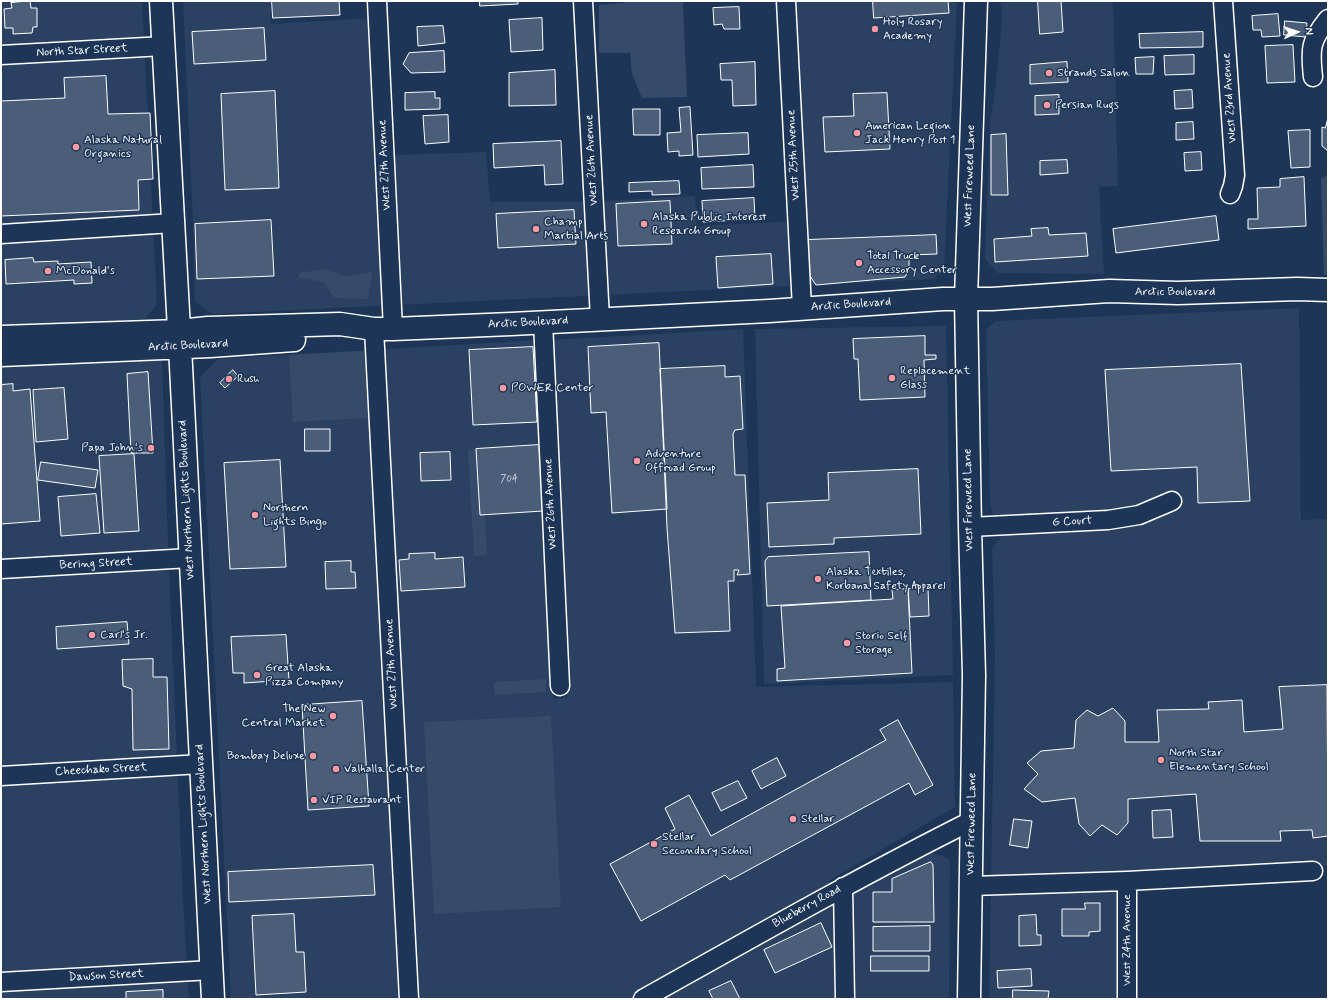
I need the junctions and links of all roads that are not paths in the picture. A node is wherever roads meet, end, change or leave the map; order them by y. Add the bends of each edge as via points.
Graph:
1 (161, 1) edge
2 (377, 1) edge
3 (583, 1) edge
4 (786, 1) edge
5 (976, 1) edge
6 (1223, 1) edge
7 (1328, 19) edge
8 (164, 46) junction
9 (1, 55) edge
10 (1313, 77) dead end
11 (1230, 194) dead end
12 (173, 223) junction
13 (1, 234) edge
14 (1328, 290) edge
15 (966, 298) junction
16 (802, 308) junction
17 (600, 319) junction
18 (543, 322) junction
19 (384, 329) junction
20 (1, 338) edge
21 (179, 339) junction
22 (1, 355) edge
23 (1172, 501) dead end
24 (970, 527) junction
25 (190, 558) junction
26 (1, 569) edge
27 (560, 686) dead end
28 (201, 764) junction
29 (1, 776) edge
30 (972, 820) junction
31 (1313, 871) dead end
32 (1127, 881) junction
33 (971, 886) junction
34 (843, 887) junction
35 (212, 970) junction
36 (1, 982) edge
37 (213, 999) edge
38 (409, 999) edge
39 (643, 999) edge
40 (845, 999) edge
41 (968, 999) edge
42 (1127, 999) edge

1 - 8 main road, West Northern Lights Boulevard
2 - 19 street, West 27th Avenue
3 - 17 street, West 26th Avenue
4 - 16 street, West 25th Avenue
5 - 15 main road, West Fireweed Lane
6 - 11 street, West 23rd Avenue via 1235,175
7 - 10 street via 1316,33 1311,53
8 - 9 street, North Star Street
8 - 12 main road, West Northern Lights Boulevard
12 - 13 street
12 - 21 main road, West Northern Lights Boulevard
14 - 15 main road, Arctic Boulevard via 1178,293 1109,291 992,299
15 - 16 main road, Arctic Boulevard
15 - 24 main road, West Fireweed Lane
16 - 17 main road, Arctic Boulevard
17 - 18 main road, Arctic Boulevard
18 - 19 main road, Arctic Boulevard
18 - 27 street, West 26th Avenue
19 - 21 main road, Arctic Boulevard via 341,337
19 - 38 street, West 27th Avenue
20 - 21 main road, Arctic Boulevard
21 - 22 main road, Arctic Boulevard
21 - 25 main road, West Northern Lights Boulevard
23 - 24 street, G Court via 1139,515 1108,520
24 - 30 main road, West Fireweed Lane via 974,675
25 - 26 street, Bering Street
25 - 28 main road, West Northern Lights Boulevard
28 - 29 street, Cheechako Street
28 - 35 main road, West Northern Lights Boulevard
30 - 33 main road, West Fireweed Lane
30 - 34 street, Blueberry Road
31 - 32 street
32 - 33 street
32 - 42 street, West 24th Avenue
33 - 41 main road, West Fireweed Lane
34 - 39 street, Blueberry Road
34 - 40 street
35 - 36 street, Dawson Street
35 - 37 main road, West Northern Lights Boulevard

